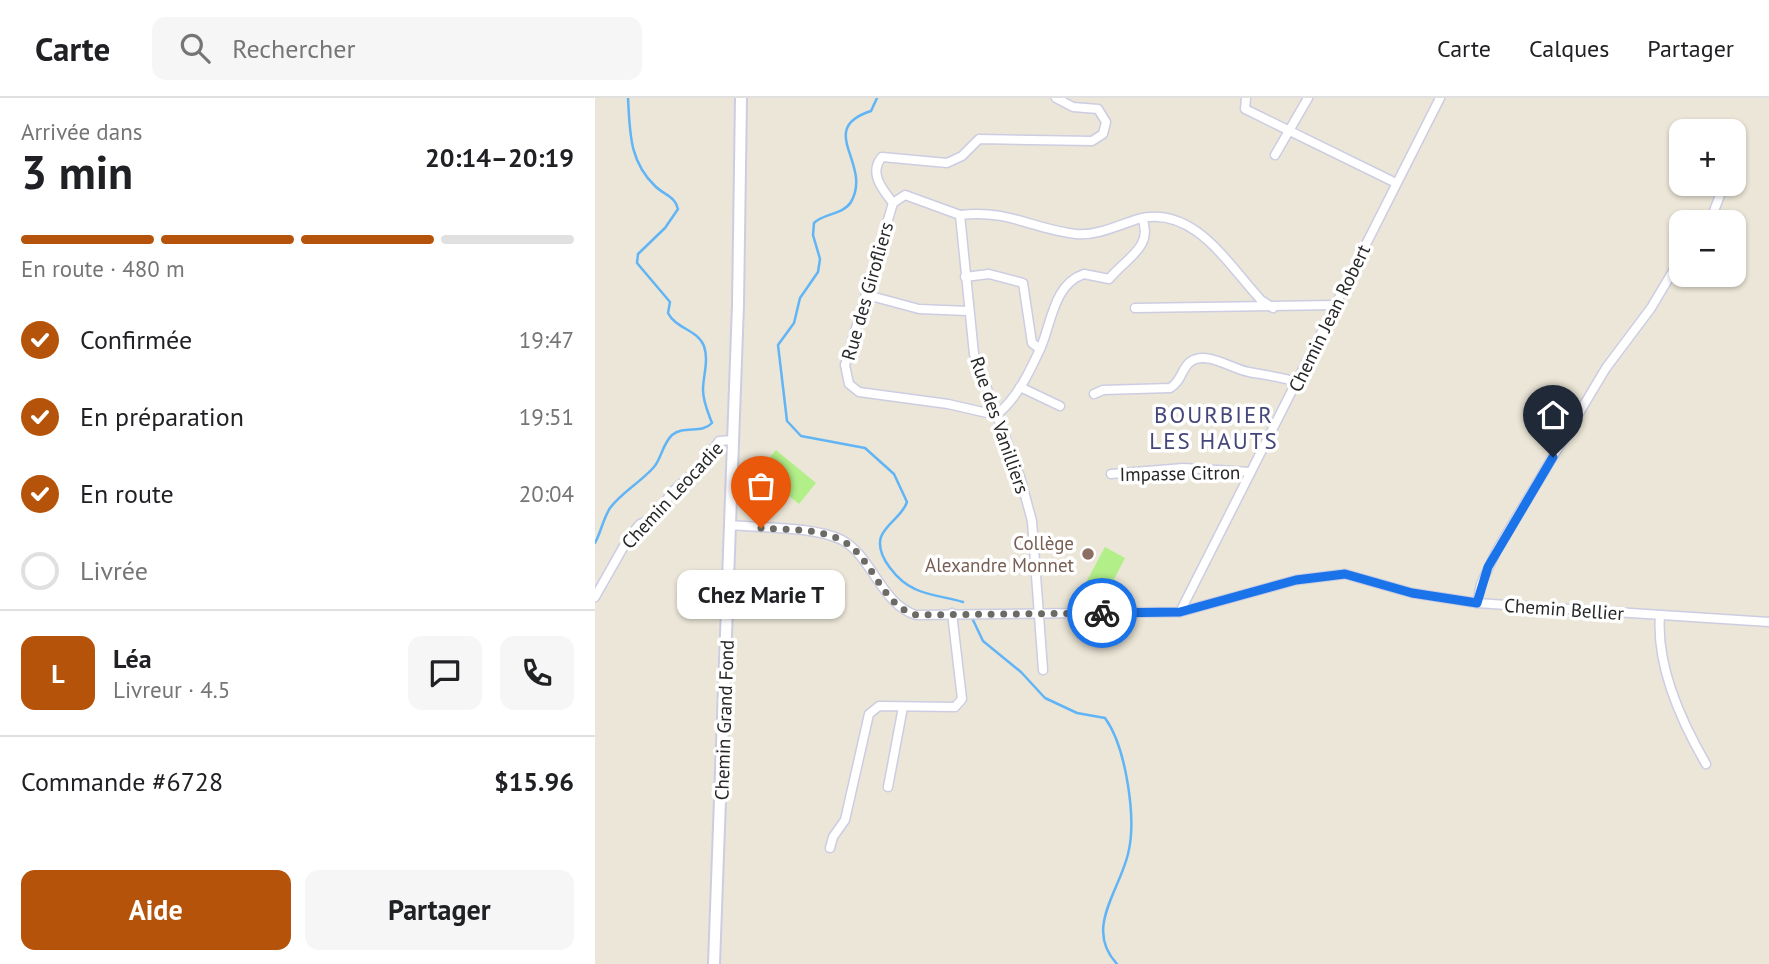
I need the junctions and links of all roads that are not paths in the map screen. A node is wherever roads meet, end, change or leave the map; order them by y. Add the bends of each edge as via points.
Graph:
1 (741, 98) edge
2 (1056, 98) edge
3 (1246, 98) edge
4 (1308, 98) edge
5 (1440, 98) edge
6 (1290, 131) junction
7 (1275, 155) dead end
8 (1396, 183) junction
9 (893, 203) junction
10 (960, 215) junction
11 (1142, 218) junction
12 (965, 277) junction
13 (1669, 278) edge
14 (867, 295) junction
15 (1336, 305) junction
16 (1135, 308) dead end
17 (1273, 308) junction
18 (968, 311) junction
19 (1040, 349) junction
20 (1297, 382) junction
21 (1020, 387) junction
22 (1094, 394) dead end
23 (1060, 406) dead end
24 (996, 415) junction
25 (733, 440) junction
26 (1250, 471) junction
27 (1111, 474) dead end
28 (730, 525) junction
29 (595, 597) edge
30 (1477, 603) junction
31 (1038, 612) junction
32 (1180, 612) junction
33 (952, 613) junction
34 (1660, 615) junction
35 (1769, 622) edge
36 (1043, 670) dead end
37 (903, 707) junction
38 (1706, 764) dead end
39 (888, 787) dead end
40 (830, 848) dead end
41 (714, 964) edge

1 - 25 street, Chemin Grand Fond
2 - 9 street via 1073,107 1098,109 1106,122 1104,134 1092,141 979,139 947,163 882,157 876,173
3 - 6 street via 1245,109
4 - 6 street
5 - 8 street, Chemin Jean Robert
6 - 7 street
6 - 8 street
8 - 15 street, Chemin Jean Robert
9 - 10 street, Rue des Girofliers via 901,196 911,196
9 - 14 street, Rue des Girofliers
10 - 11 street via 997,214 1082,234
10 - 12 street, Rue des Vanilliers
11 - 17 street via 1168,218 1195,228
11 - 19 street via 1145,240 1109,279 1084,274 1063,288
12 - 18 street, Rue des Vanilliers
12 - 19 street via 989,274 1023,283 1032,343
13 - 30 street via 1606,368 1511,527 1488,567
14 - 18 street via 926,310
14 - 24 street, Rue des Girofliers via 845,365 849,384 868,395
15 - 17 street
15 - 20 street, Chemin Jean Robert
16 - 17 street
18 - 24 street, Rue des Vanilliers via 976,362
19 - 21 street
20 - 22 street via 1198,359 1187,365 1179,382 1170,388
20 - 26 street, Chemin Jean Robert
21 - 23 street
21 - 24 street
24 - 31 street, Rue des Vanilliers via 1032,521
25 - 28 street, Chemin Grand Fond
25 - 29 street, Chemin Leocadie via 719,441 702,466 670,494 659,515 637,527
26 - 27 street, Impasse Citron via 1183,468
26 - 32 street, Chemin Jean Robert
28 - 33 street, Chemin Bellier via 843,540 906,612
28 - 41 street, Chemin Grand Fond
30 - 32 street, Chemin Bellier via 1412,593 1345,574 1296,580
30 - 34 street, Chemin Bellier
31 - 32 street, Chemin Bellier
31 - 33 street, Chemin Bellier
31 - 36 street, Rue des Vanilliers
33 - 37 street via 962,699 955,707
34 - 35 street, Chemin Bellier
34 - 38 street via 1661,647 1675,696
37 - 39 street
37 - 40 street via 879,706 869,714 845,820

